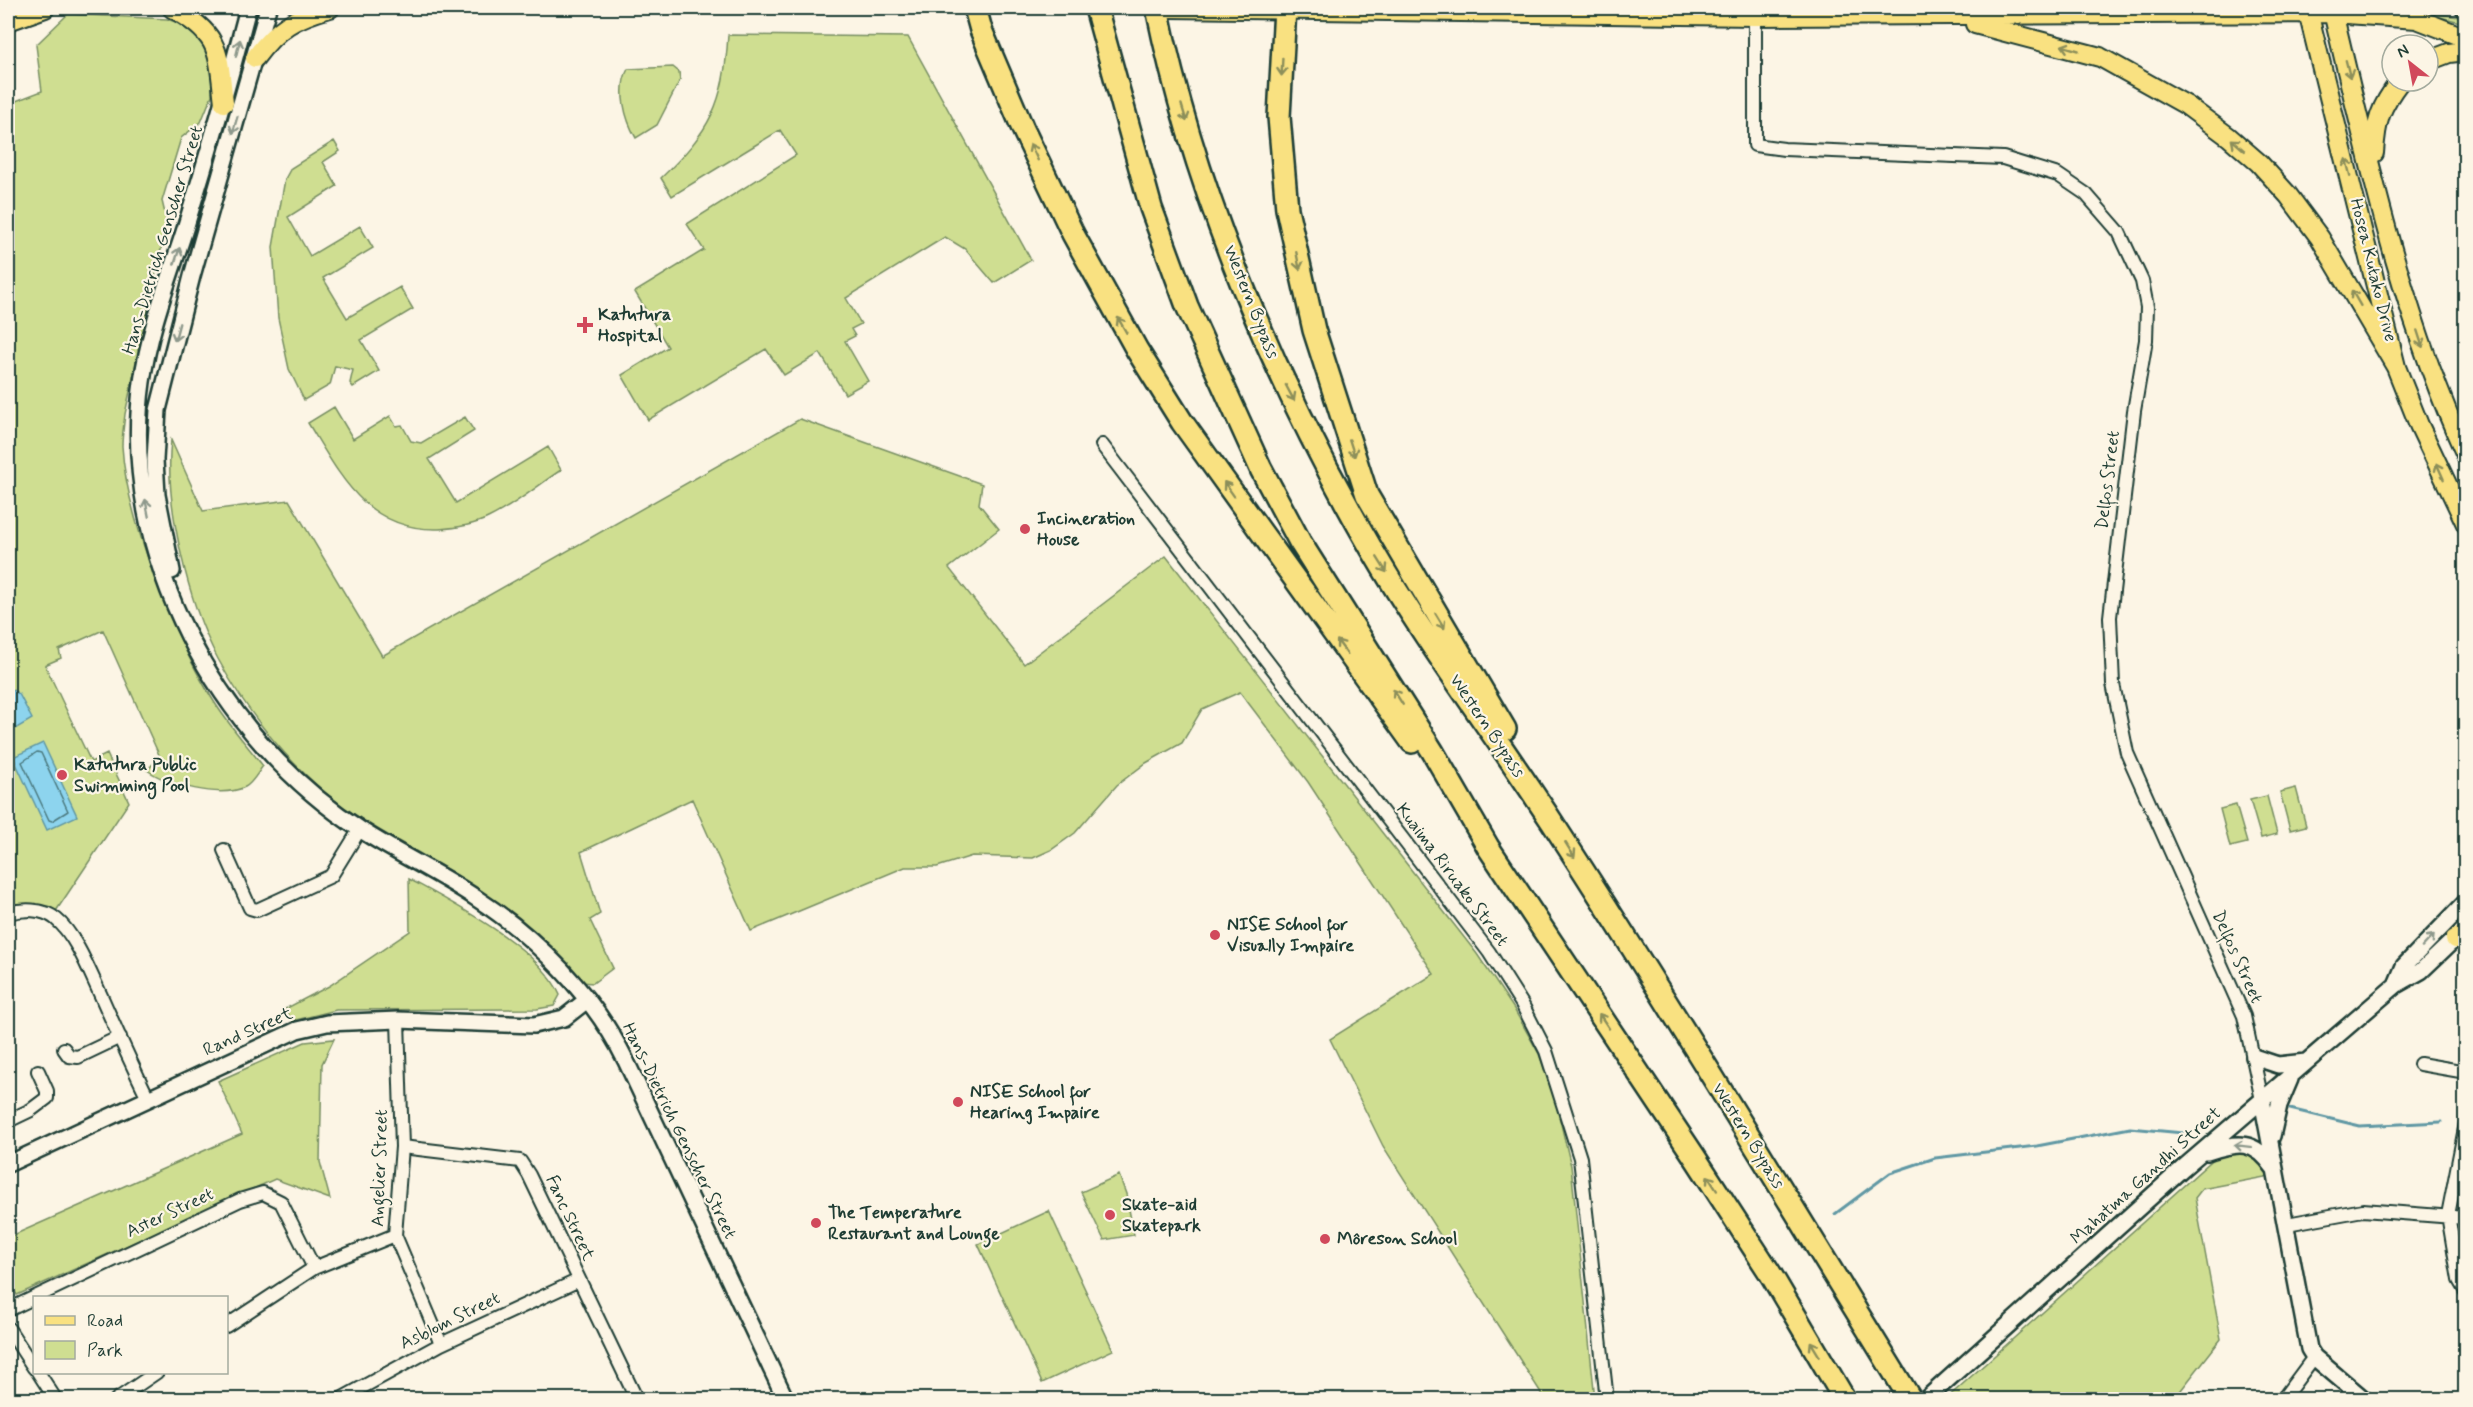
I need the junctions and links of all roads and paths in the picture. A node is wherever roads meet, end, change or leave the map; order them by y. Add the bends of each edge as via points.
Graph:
1 (45, 8) edge
2 (171, 8) edge
3 (248, 8) edge
4 (268, 8) edge
5 (330, 8) edge
6 (975, 8) edge
7 (1096, 8) edge
8 (1157, 8) edge
9 (1170, 8) edge
10 (1255, 8) edge
11 (1285, 8) edge
12 (2308, 10) edge
13 (2333, 10) edge
14 (1755, 16) junction
15 (1915, 16) junction
16 (8, 21) edge
17 (2466, 38) edge
18 (2466, 51) edge
19 (2440, 56) edge
20 (255, 58) junction
21 (2391, 93) edge
22 (224, 103) junction
23 (2373, 170) junction
24 (2396, 367) junction
25 (1102, 445) dead end
26 (2466, 455) edge
27 (2466, 524) edge
28 (183, 624) junction
29 (1551, 820) junction
30 (360, 829) junction
31 (1488, 847) junction
32 (224, 850) dead end
33 (2466, 902) edge
34 (8, 913) edge
35 (2462, 934) edge
36 (2396, 985) junction
37 (587, 1000) junction
38 (398, 1020) junction
39 (120, 1037) junction
40 (64, 1049) dead end
41 (2254, 1057) junction
42 (2306, 1062) junction
43 (2420, 1064) dead end
44 (38, 1071) dead end
45 (2466, 1072) edge
46 (2293, 1074) junction
47 (148, 1098) junction
48 (2262, 1100) junction
49 (8, 1121) edge
50 (2466, 1123) edge
51 (2271, 1141) junction
52 (402, 1147) junction
53 (2200, 1154) junction
54 (8, 1164) edge
55 (2276, 1171) junction
56 (2448, 1215) junction
57 (2466, 1218) edge
58 (2287, 1224) junction
59 (395, 1235) junction
60 (314, 1268) junction
61 (579, 1280) junction
62 (2466, 1292) edge
63 (38, 1296) edge
64 (33, 1298) edge
65 (8, 1310) edge
66 (228, 1325) edge
67 (8, 1328) edge
68 (441, 1344) junction
69 (2314, 1357) junction
70 (33, 1366) edge
71 (39, 1374) edge
72 (154, 1374) edge
73 (635, 1397) edge
74 (1845, 1399) edge
75 (56, 1400) edge
76 (116, 1400) edge
77 (339, 1400) edge
78 (622, 1400) edge
79 (786, 1400) edge
80 (1607, 1400) edge
81 (1911, 1400) edge
82 (1925, 1400) edge
83 (2282, 1400) edge
84 (2365, 1400) edge

1 - 16 main road
2 - 22 main road via 198,22 218,52
22 -> 3 street, Hans-Dietrich Genscher Street
4 - 20 street, Hans-Dietrich Genscher Street
5 - 20 main road via 289,22 272,35
31 -> 6 highway via 1224,483 1137,350 1073,234 1033,150
31 -> 7 highway via 1433,752 1300,542 1256,459 1187,306 1151,208
8 -> 29 highway, Western Bypass via 1167,56 1216,215 1282,378 1371,547
9 - 10 main road
10 - 11 main road
11 - 14 main road
11 -> 29 highway via 1279,117 1287,210 1327,374 1368,495 1538,785
12 - 13 main road
12 - 15 main road
24 -> 12 main road, Hosea Kutako Drive
13 - 17 main road via 2417,20
13 -> 23 main road, Hosea Kutako Drive
14 - 15 main road
14 - 41 street, Delfos Street via 1755,146 2003,158 2030,164 2058,175 2086,194 2119,232 2133,256 2147,307 2146,340 2110,617 2113,684 2127,753 2238,1000
24 -> 15 main road via 2320,238 2288,195 2259,163 2186,105 2100,57 1986,26
18 - 19 main road
20 -> 28 street, Hans-Dietrich Genscher Street via 158,410 156,495
21 - 23 main road via 2376,122
28 -> 22 street, Hans-Dietrich Genscher Street via 165,579 147,512 141,477 140,401 159,311
23 -> 26 main road, Hosea Kutako Drive via 2421,344
27 -> 24 main road, Hosea Kutako Drive
25 - 80 street, Kuaima Riruako Street via 1489,952 1522,1004 1551,1063 1580,1158
28 - 30 street, Hans-Dietrich Genscher Street via 214,683 261,744 297,781
29 -> 81 highway, Western Bypass
30 - 32 street via 330,876 256,909 250,908
30 - 37 street, Hans-Dietrich Genscher Street via 485,904 542,951
74 -> 31 highway via 1713,1186
36 -> 33 street, Mahatma Gandhi Street via 2404,966
34 - 39 street via 35,911 57,919 76,945
35 - 36 street, Mahatma Gandhi Street via 2421,971
36 - 42 street, Mahatma Gandhi Street
37 - 38 street, Rand Street via 564,1018 534,1025
37 - 79 street, Hans-Dietrich Genscher Street via 618,1043
38 - 47 street, Rand Street via 327,1023 297,1030
38 - 52 street, Angelier Street
39 - 40 street via 78,1057 69,1056
39 - 47 street
41 - 42 street via 2278,1065
41 - 48 street, Delfos Street
42 - 46 street, Mahatma Gandhi Street
43 - 45 street
44 - 49 street via 47,1098
46 - 48 street, Mahatma Gandhi Street
46 - 51 street via 2279,1105
47 - 54 street, Rand Street
48 - 51 street
48 - 53 street, Mahatma Gandhi Street
50 - 56 street
51 - 55 street
52 - 59 street, Angelier Street
52 - 61 street, Fanc Street via 520,1161
55 -> 53 street via 2262,1153 2247,1144
53 - 82 street, Mahatma Gandhi Street
55 - 58 street
56 - 57 street
56 - 58 street via 2355,1210
56 - 62 street via 2457,1273
58 - 69 street via 2303,1326
59 - 60 street
59 - 68 street, Angelier Street
60 - 63 street, Aster Street via 281,1202 263,1193 240,1200
60 - 66 street
61 - 68 street, Asblom Street
61 - 73 street, Fanc Street
64 - 65 street, Aster Street
67 - 70 street
68 - 77 street, Asblom Street
69 - 83 street
69 - 84 street
71 - 75 street
72 - 76 street
73 - 78 street

